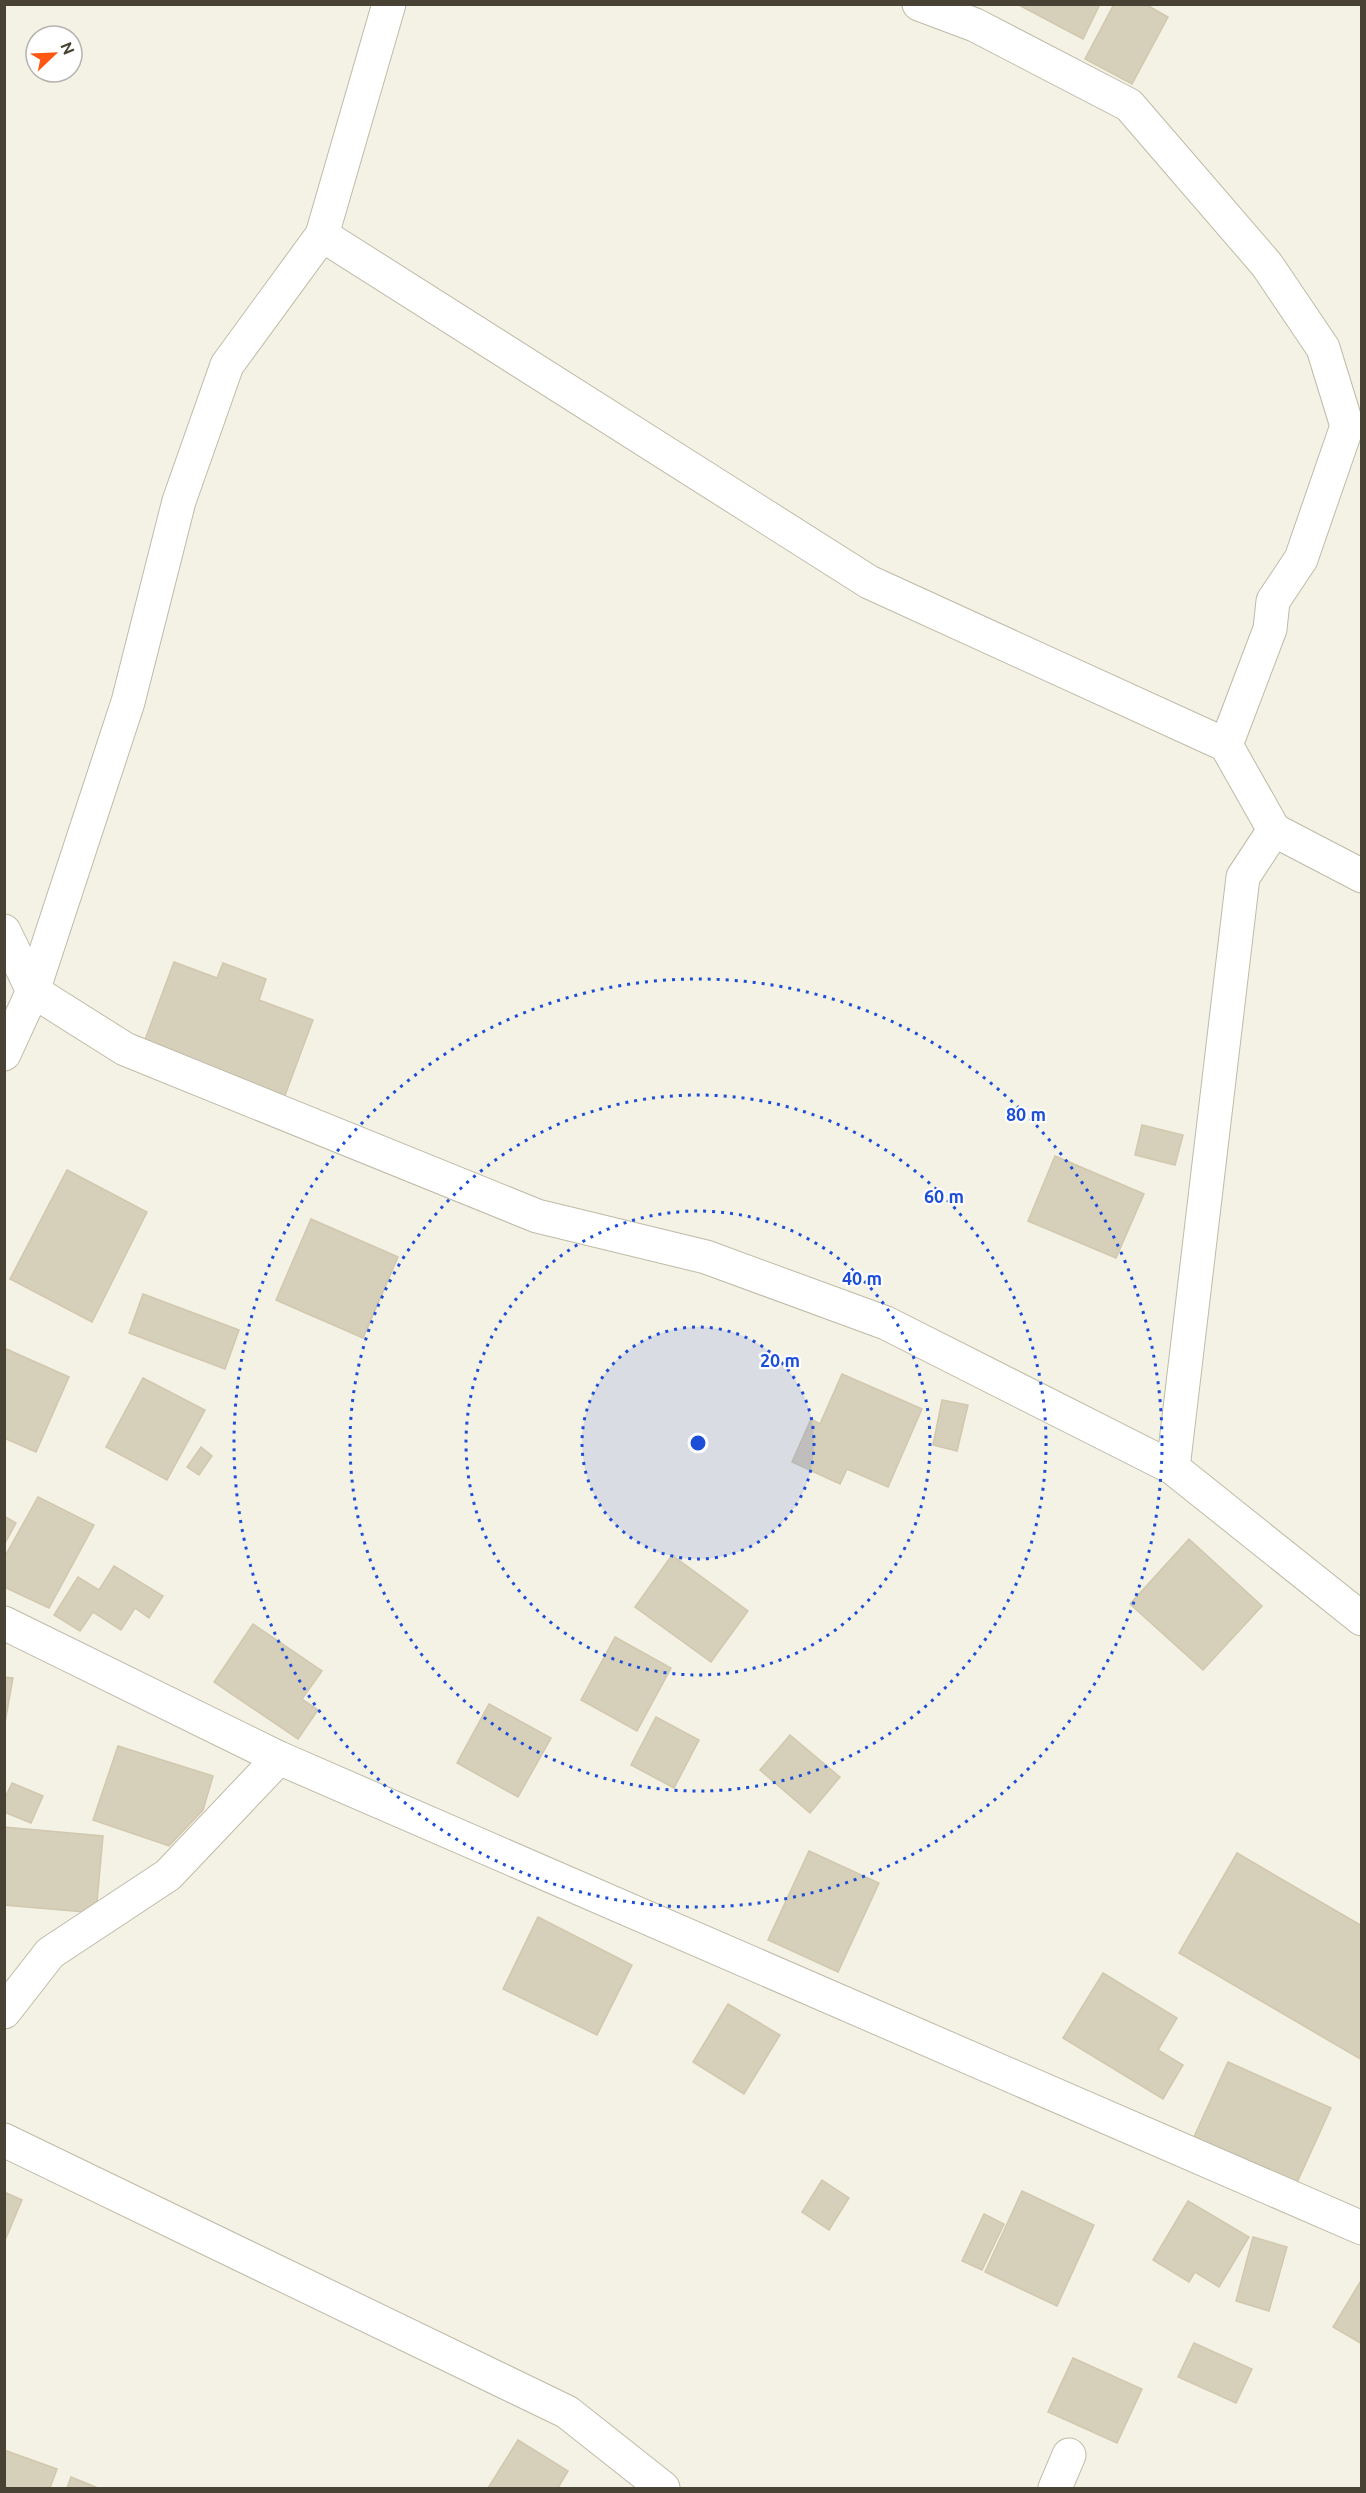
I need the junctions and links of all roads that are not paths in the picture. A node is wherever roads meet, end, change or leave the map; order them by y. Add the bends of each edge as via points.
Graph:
1 (389, 4) edge
2 (919, 4) edge
3 (322, 236) junction
4 (1226, 745) junction
5 (1274, 830) junction
6 (1362, 876) edge
7 (4, 931) edge
8 (33, 991) junction
9 (4, 1054) edge
10 (1173, 1468) junction
11 (1362, 1620) edge
12 (4, 1623) edge
13 (279, 1758) junction
14 (4, 2012) edge
15 (4, 2140) edge
16 (1362, 2228) edge
17 (1069, 2455) dead end
18 (663, 2488) edge
19 (1055, 2488) edge

1 - 3 street
2 - 4 street via 975,25 1129,105 1267,265 1323,348 1347,426 1300,559 1273,601 1270,630
3 - 4 street via 869,582
3 - 8 street via 227,365 179,501 128,702
4 - 5 street
5 - 6 street
5 - 10 street via 1243,878
7 - 8 street
8 - 9 street
8 - 10 street via 125,1049 537,1216 706,1257 886,1323
10 - 11 street
12 - 13 street
13 - 14 street via 168,1875 50,1953
13 - 16 street
15 - 18 street via 567,2412
17 - 19 street

